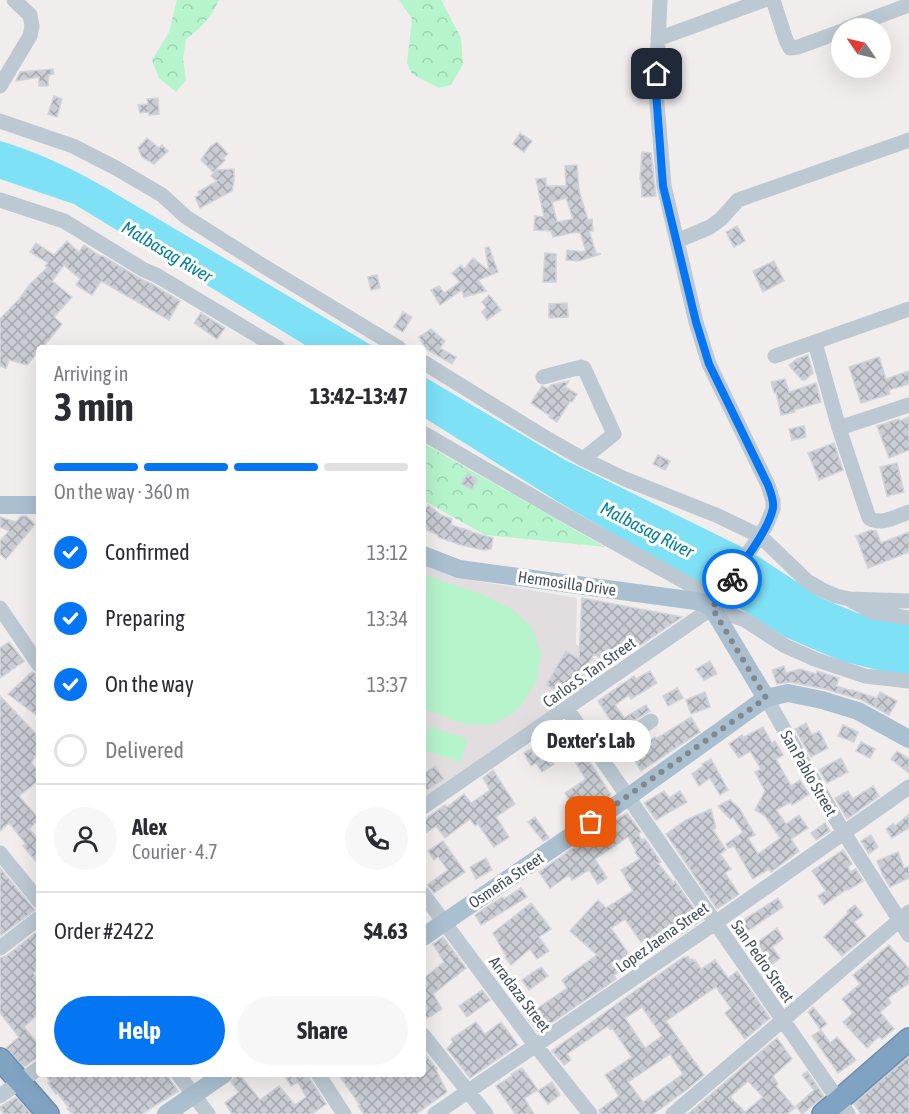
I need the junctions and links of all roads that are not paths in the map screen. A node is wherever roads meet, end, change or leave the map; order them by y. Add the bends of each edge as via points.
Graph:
1 (14, 0) edge
2 (660, 0) edge
3 (764, 0) edge
4 (773, 0) edge
5 (909, 5) edge
6 (874, 18) edge
7 (831, 35) edge
8 (658, 39) junction
9 (0, 86) edge
10 (0, 121) edge
11 (909, 140) edge
12 (0, 200) edge
13 (677, 241) junction
14 (909, 309) edge
15 (815, 343) junction
16 (273, 345) edge
17 (394, 345) edge
18 (775, 356) dead end
19 (426, 364) edge
20 (543, 377) dead end
21 (909, 405) edge
22 (839, 428) junction
23 (426, 435) edge
24 (583, 459) junction
25 (0, 505) edge
26 (36, 505) edge
27 (909, 512) edge
28 (758, 540) junction
29 (426, 556) edge
30 (850, 599) junction
31 (909, 602) edge
32 (716, 603) junction
33 (0, 608) edge
34 (909, 618) edge
35 (6, 628) edge
36 (36, 662) edge
37 (909, 681) edge
38 (766, 698) junction
39 (567, 709) junction
40 (651, 721) dead end
41 (909, 739) edge
42 (598, 754) junction
43 (909, 787) edge
44 (628, 797) junction
45 (426, 805) edge
46 (844, 833) junction
47 (0, 854) edge
48 (36, 897) edge
49 (426, 898) edge
50 (904, 916) edge
51 (36, 920) edge
52 (444, 922) junction
53 (715, 923) junction
54 (426, 935) edge
55 (909, 935) edge
56 (0, 948) edge
57 (782, 1020) junction
58 (426, 1039) edge
59 (909, 1039) edge
60 (536, 1046) junction
61 (0, 1059) edge
62 (36, 1070) edge
63 (180, 1077) edge
64 (220, 1077) edge
65 (320, 1077) edge
66 (19, 1081) junction
67 (468, 1091) junction
68 (195, 1095) junction
69 (0, 1096) edge
70 (843, 1107) edge
71 (48, 1114) edge
72 (166, 1114) edge
73 (208, 1114) edge
74 (344, 1114) edge
75 (435, 1114) edge
76 (486, 1114) edge
77 (590, 1114) edge
78 (673, 1114) edge
79 (823, 1114) edge

1 - 9 street via 30,15 32,26
2 - 8 street, Carlos S. Tan Street
3 - 8 street
4 - 7 street via 790,48
5 - 6 street
8 - 13 street, Carlos S. Tan Street via 656,92 663,186
10 - 17 street via 73,146 116,168 162,195 186,217
11 - 13 street via 738,200 710,227
12 - 16 street via 64,221
13 - 28 street, Carlos S. Tan Street via 709,364 773,501
14 - 15 street
15 - 18 street
15 - 22 street
19 - 24 street
20 - 24 street via 584,369 614,434
21 - 22 street
22 - 27 street via 867,514 880,522
23 - 32 street
24 - 28 street via 716,515
25 - 26 main road
28 - 30 street via 807,581
28 - 32 street, Carlos S. Tan Street
29 - 32 main road, Hermosilla Drive via 459,569
30 - 31 street
30 - 34 street via 872,612
32 - 37 street via 785,646 817,660 866,676
32 - 38 main road, San Pablo Street
32 - 39 street, Carlos S. Tan Street
33 - 35 street
35 - 36 street
38 - 41 main road via 788,693 822,700 858,711
38 - 44 main road, Osmeña Street
38 - 46 street, San Pablo Street
39 - 42 street, San Pedro Street
39 - 45 street, Carlos S. Tan Street
40 - 42 street
42 - 44 street, San Pedro Street
43 - 46 street, Lopez Jaena Street
44 - 52 main road, Osmeña Street
44 - 53 street, San Pedro Street
46 - 50 street, San Pablo Street
46 - 53 street, Lopez Jaena Street
47 - 48 street
49 - 52 street, Arradaza Street
50 - 55 street, San Pablo Street
50 - 57 street
51 - 56 street
52 - 54 main road, Osmeña Street
52 - 60 street, Arradaza Street
53 - 57 street, San Pedro Street
53 - 60 street, Lopez Jaena Street
57 - 70 street, San Pedro Street
57 - 78 street
58 - 67 street
59 - 70 highway
60 - 67 street, Lopez Jaena Street
60 - 77 street, Arradaza Street
61 - 66 highway
62 - 66 street
63 - 68 street
64 - 68 main road
65 - 74 street
66 - 69 street
66 - 71 highway
67 - 75 street, Lopez Jaena Street
67 - 76 street
68 - 72 main road
68 - 73 street
70 - 79 highway

